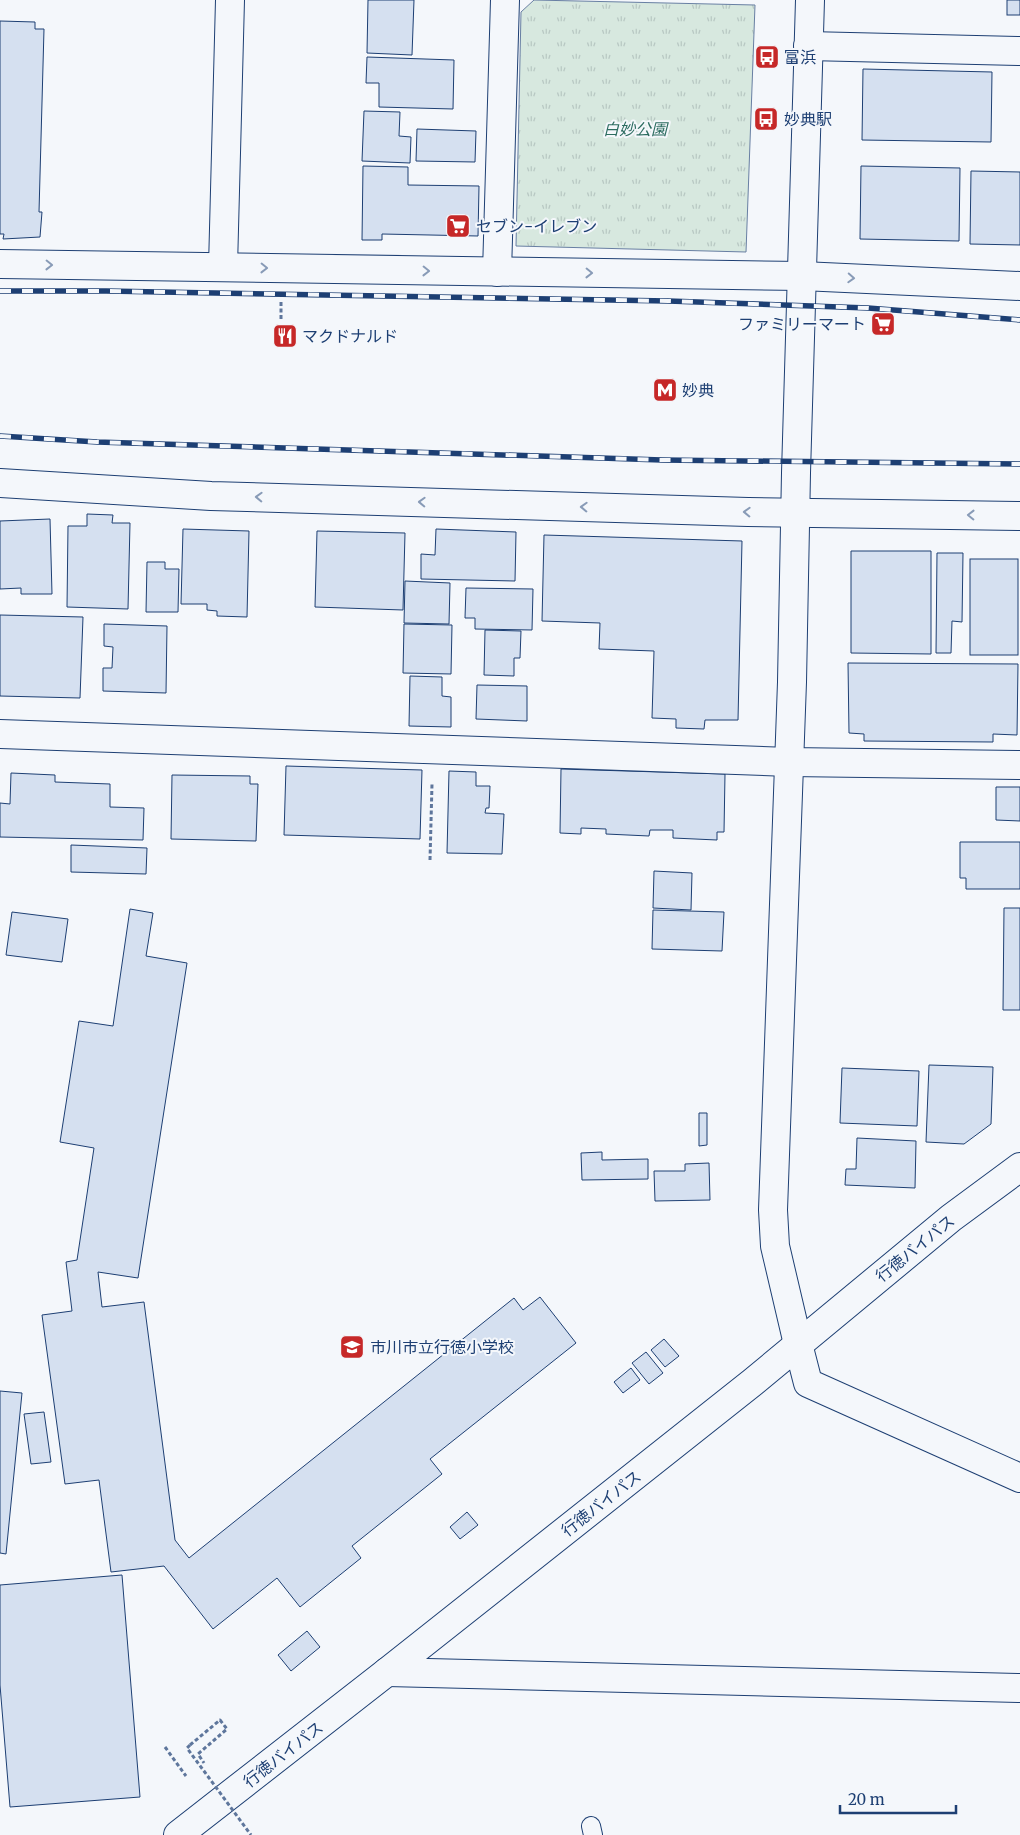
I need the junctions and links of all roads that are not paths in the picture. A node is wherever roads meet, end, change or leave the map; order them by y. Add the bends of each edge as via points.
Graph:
1 (230, 0) edge
2 (504, 0) edge
3 (810, 0) edge
4 (808, 46) junction
5 (1020, 51) edge
6 (0, 264) edge
7 (223, 267) junction
8 (497, 272) junction
9 (802, 276) junction
10 (1020, 286) edge
11 (0, 483) edge
12 (795, 513) junction
13 (1020, 516) edge
14 (0, 734) edge
15 (789, 762) junction
16 (1020, 765) edge
17 (1020, 1167) edge
18 (798, 1344) junction
19 (1019, 1476) edge
20 (387, 1672) junction
21 (1020, 1688) edge
22 (183, 1834) edge

1 - 7 street
2 - 8 street
3 - 4 street
4 - 5 street
4 - 9 street
6 -> 7 street
7 -> 8 street
8 -> 9 street
9 -> 10 street
9 - 12 street
12 -> 11 street via 211,496
13 -> 12 street
12 - 15 street
14 - 15 street
15 - 16 street
15 - 18 street via 773,1210 775,1246
17 - 18 street, 行徳バイパス via 951,1218
18 - 19 street via 808,1383
18 - 20 street, 行徳バイパス
20 - 21 street
20 - 22 street, 行徳バイパス

